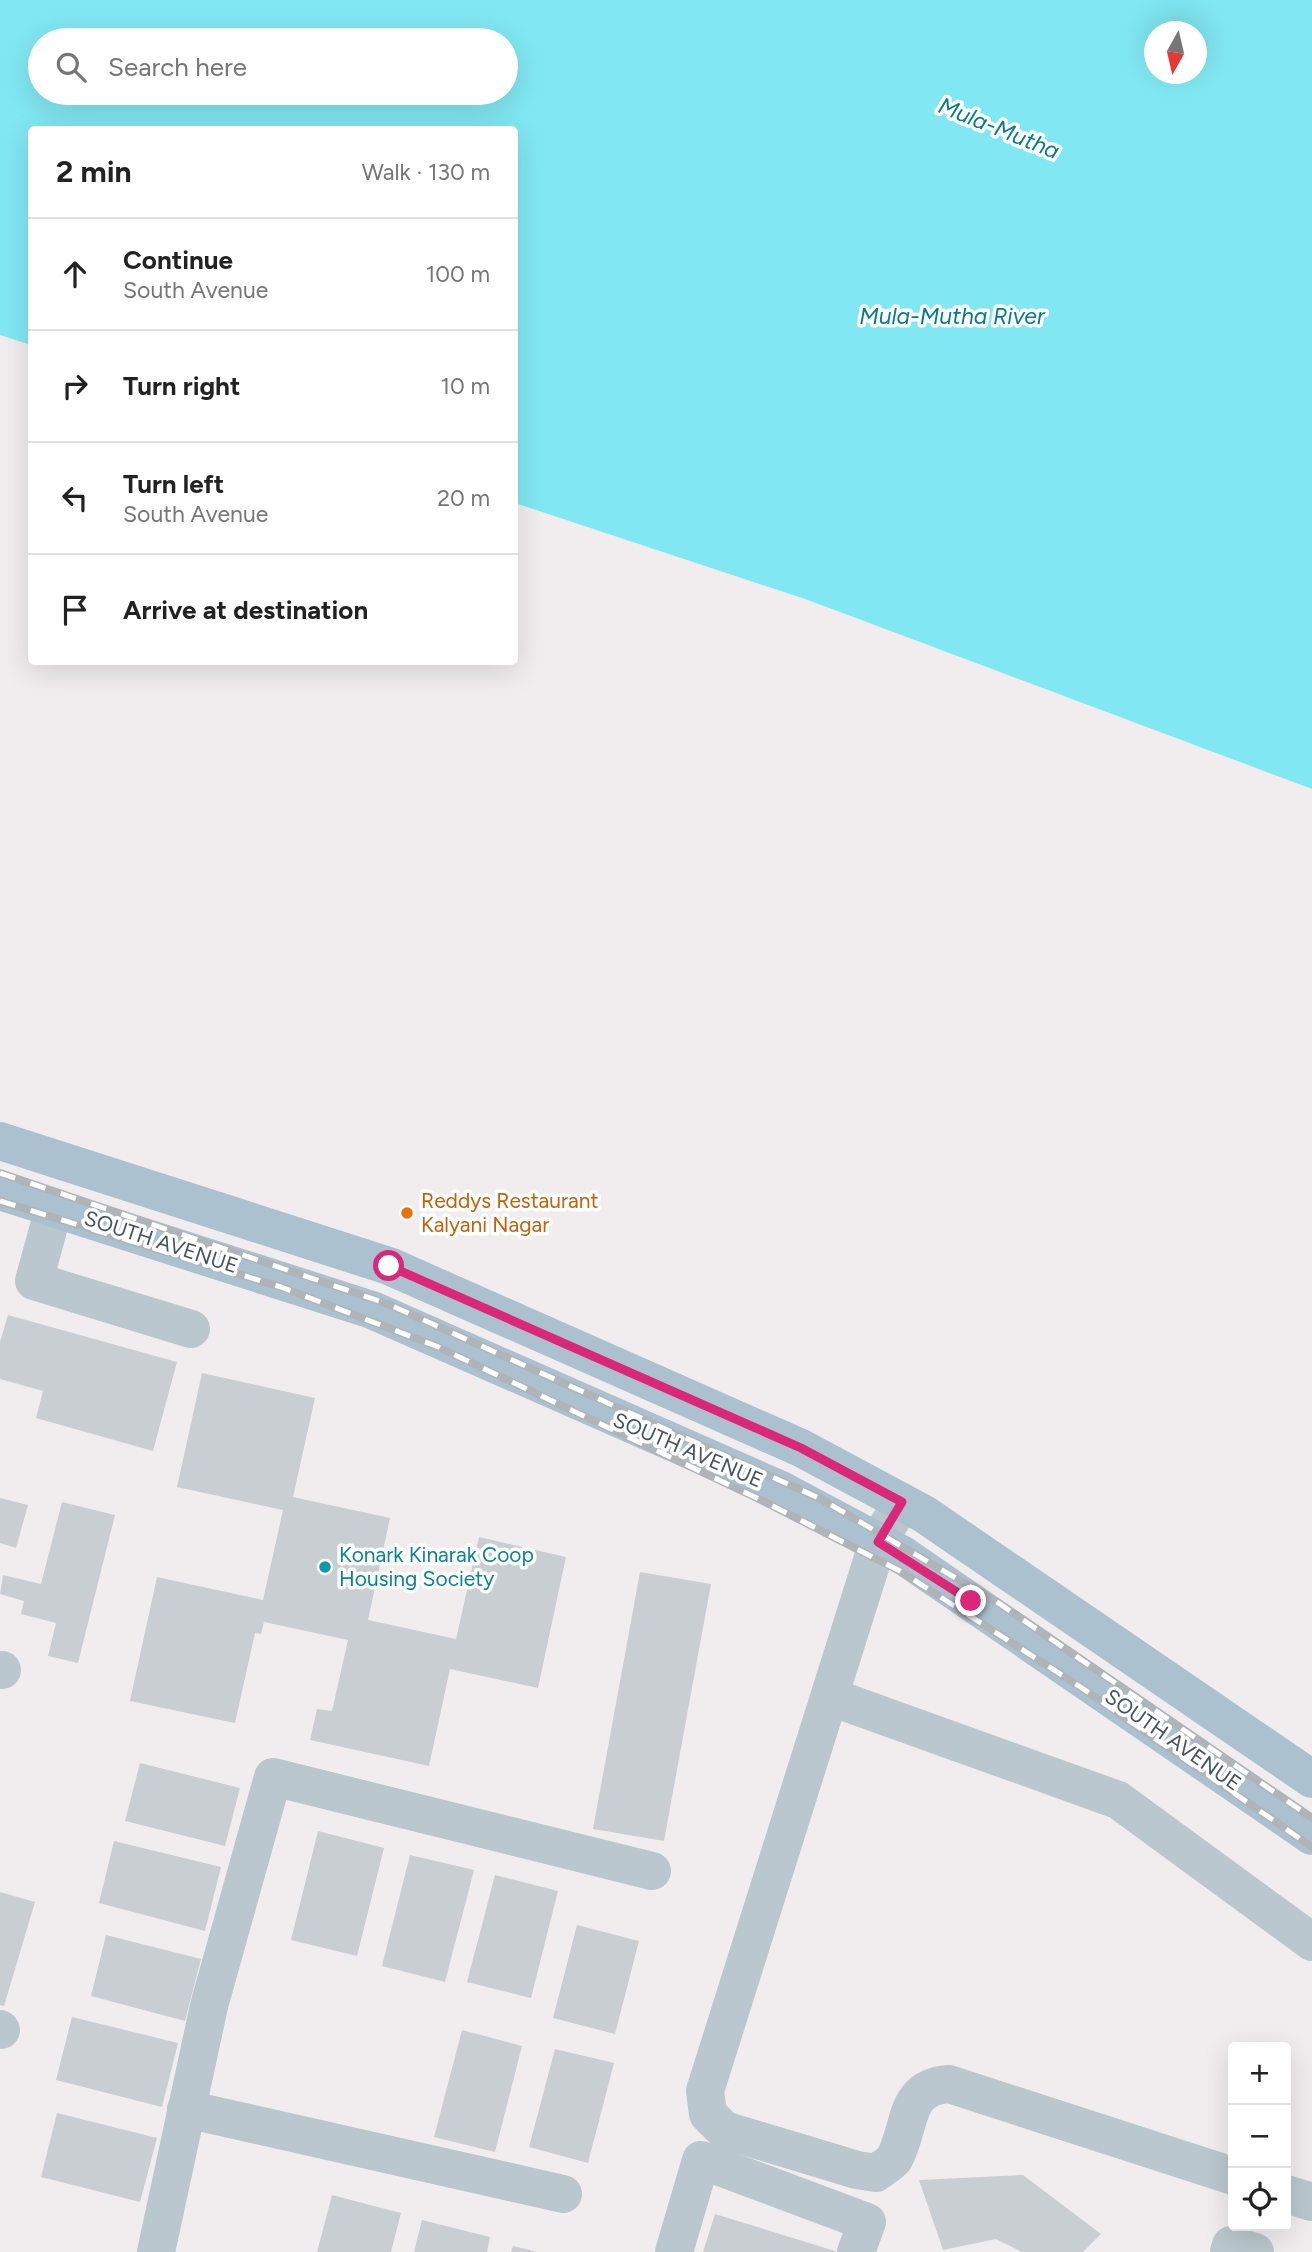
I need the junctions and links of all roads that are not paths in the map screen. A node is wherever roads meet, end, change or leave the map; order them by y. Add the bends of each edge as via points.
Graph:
1 (0, 1141) edge
2 (0, 1191) edge
3 (54, 1208) junction
4 (191, 1329) dead end
5 (902, 1502) junction
6 (878, 1542) junction
7 (831, 1697) junction
8 (1312, 1779) edge
9 (1312, 1836) edge
10 (652, 1871) dead end
11 (1312, 1942) edge
12 (187, 2109) junction
13 (1228, 2174) edge
14 (563, 2194) dead end
15 (1291, 2196) edge
16 (1312, 2202) edge
17 (156, 2252) edge
18 (674, 2252) edge
19 (856, 2252) edge
20 (1229, 2252) edge
21 (1255, 2252) edge

1 - 5 main road via 389,1266 801,1448
2 - 3 main road, SOUTH AVENUE
3 - 4 street via 34,1281
3 - 6 main road, SOUTH AVENUE via 372,1310 781,1490
5 - 6 street
5 - 8 main road via 998,1562
6 - 7 street
6 - 9 main road, SOUTH AVENUE
7 - 11 street via 1118,1800
7 - 13 street via 705,2091 708,2114 724,2130 876,2172 893,2160 919,2095 931,2085 949,2084
10 - 12 street via 273,1777 209,2006
12 - 14 street
12 - 17 street
15 - 16 street
18 - 19 street via 701,2160 867,2222
20 - 21 street via 1231,2245

